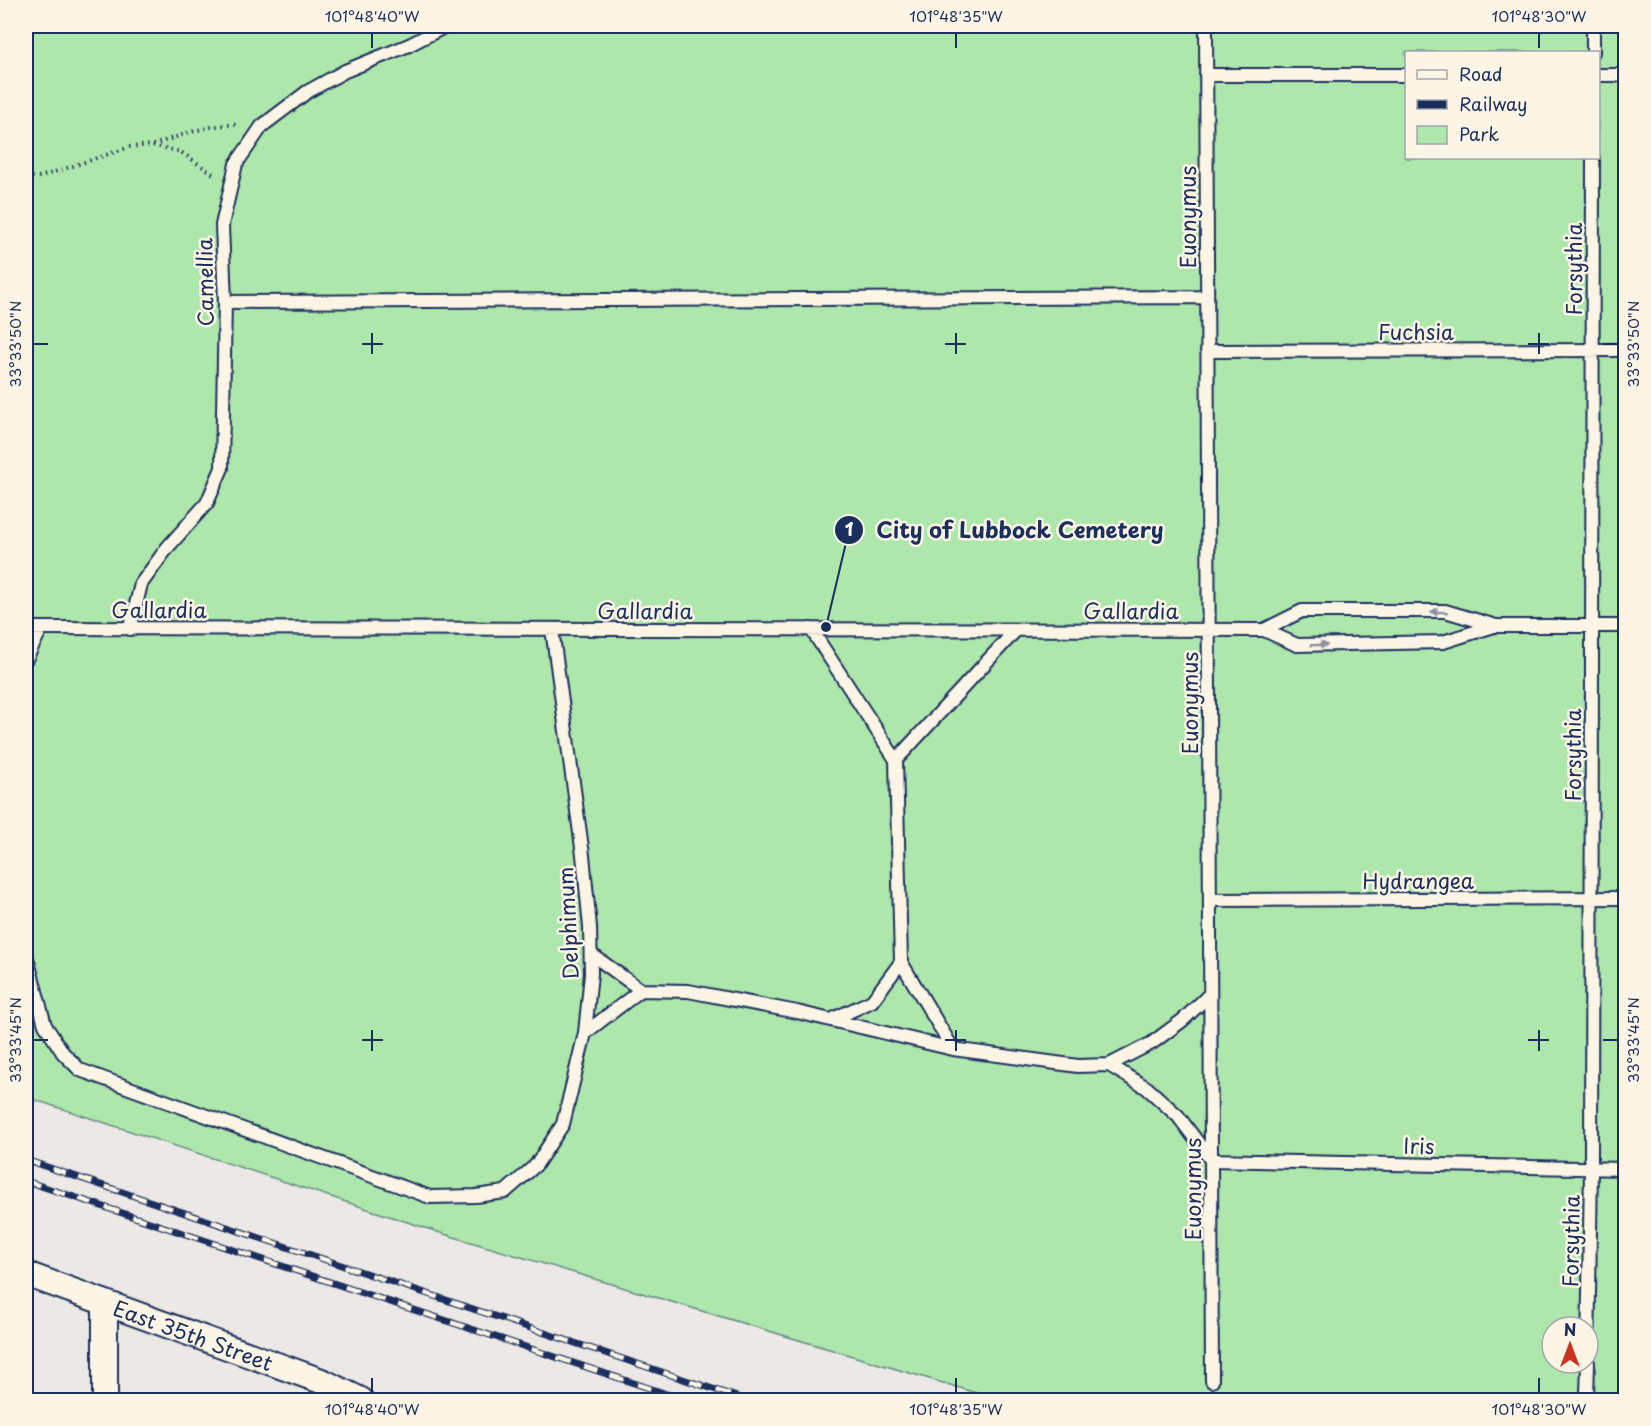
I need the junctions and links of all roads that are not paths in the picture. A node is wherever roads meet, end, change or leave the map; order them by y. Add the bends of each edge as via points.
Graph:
1 (446, 26) edge
2 (1206, 26) edge
3 (1593, 26) edge
4 (1593, 51) edge
5 (1206, 75) junction
6 (1405, 75) edge
7 (1600, 75) edge
8 (1626, 75) edge
9 (1593, 159) edge
10 (1207, 297) junction
11 (225, 302) junction
12 (1592, 350) junction
13 (1626, 350) edge
14 (1207, 351) junction
15 (1496, 626) junction
16 (1592, 626) junction
17 (1626, 626) edge
18 (26, 628) edge
19 (41, 628) junction
20 (130, 628) junction
21 (552, 629) junction
22 (811, 629) junction
23 (1016, 630) junction
24 (1209, 630) junction
25 (1264, 630) junction
26 (26, 659) edge
27 (896, 760) junction
28 (1591, 898) junction
29 (1626, 898) edge
30 (1210, 900) junction
31 (26, 954) edge
32 (591, 954) junction
33 (901, 962) junction
34 (641, 990) junction
35 (1210, 994) junction
36 (831, 1020) junction
37 (585, 1033) junction
38 (953, 1049) junction
39 (1109, 1065) junction
40 (1211, 1160) junction
41 (1591, 1169) junction
42 (1626, 1169) edge
43 (26, 1274) edge
44 (105, 1303) junction
45 (1589, 1315) edge
46 (1588, 1375) edge
47 (1212, 1381) dead end
48 (105, 1401) edge
49 (361, 1401) edge
50 (1591, 1401) edge

1 - 11 lane, Camellia via 345,71 262,126 236,165 222,225
2 - 5 lane, Euonymus
3 - 4 lane
5 - 6 lane
5 - 10 lane, Euonymus
7 - 8 lane
9 - 12 lane, Forsythia
10 - 11 lane
10 - 14 lane, Euonymus
11 - 20 lane, Camellia via 222,468 207,503 141,584
12 - 13 lane, Fuchsia
12 - 14 lane, Fuchsia
12 - 16 lane, Forsythia
14 - 24 lane, Euonymus
15 - 16 lane, Gallardia
25 -> 15 lane, Gallardia via 1297,645 1443,642
15 -> 25 lane, Gallardia via 1445,611 1302,611
16 - 17 lane, Gallardia
16 - 28 lane, Forsythia
18 - 19 lane, Gallardia
19 - 20 lane, Gallardia
19 - 26 lane
20 - 21 lane, Gallardia
21 - 22 lane, Gallardia
21 - 32 lane, Delphimum via 583,855
22 - 23 lane, Gallardia
22 - 27 lane
23 - 24 lane, Gallardia
23 - 27 lane
24 - 25 lane, Gallardia
24 - 30 lane, Euonymus
27 - 33 lane
28 - 29 lane, Hydrangea
28 - 30 lane, Hydrangea
28 - 41 lane, Forsythia
30 - 35 lane, Euonymus
31 - 37 lane, Delphimum via 45,1025 63,1053 81,1071 430,1197 505,1192 536,1165 563,1124
32 - 34 lane
32 - 37 lane, Delphimum
33 - 36 lane via 872,1001
33 - 38 lane
34 - 36 lane via 688,991
34 - 37 lane
35 - 39 lane via 1152,1043
35 - 40 lane, Euonymus
36 - 38 lane
38 - 39 lane via 1077,1066
39 - 40 lane via 1147,1088 1178,1116
40 - 41 lane, Iris
40 - 47 lane, Euonymus
41 - 42 lane, Iris
41 - 45 lane, Forsythia
43 - 44 street, East 35th Street
44 - 48 street
44 - 49 street, East 35th Street via 324,1382
46 - 50 lane via 1587,1395

